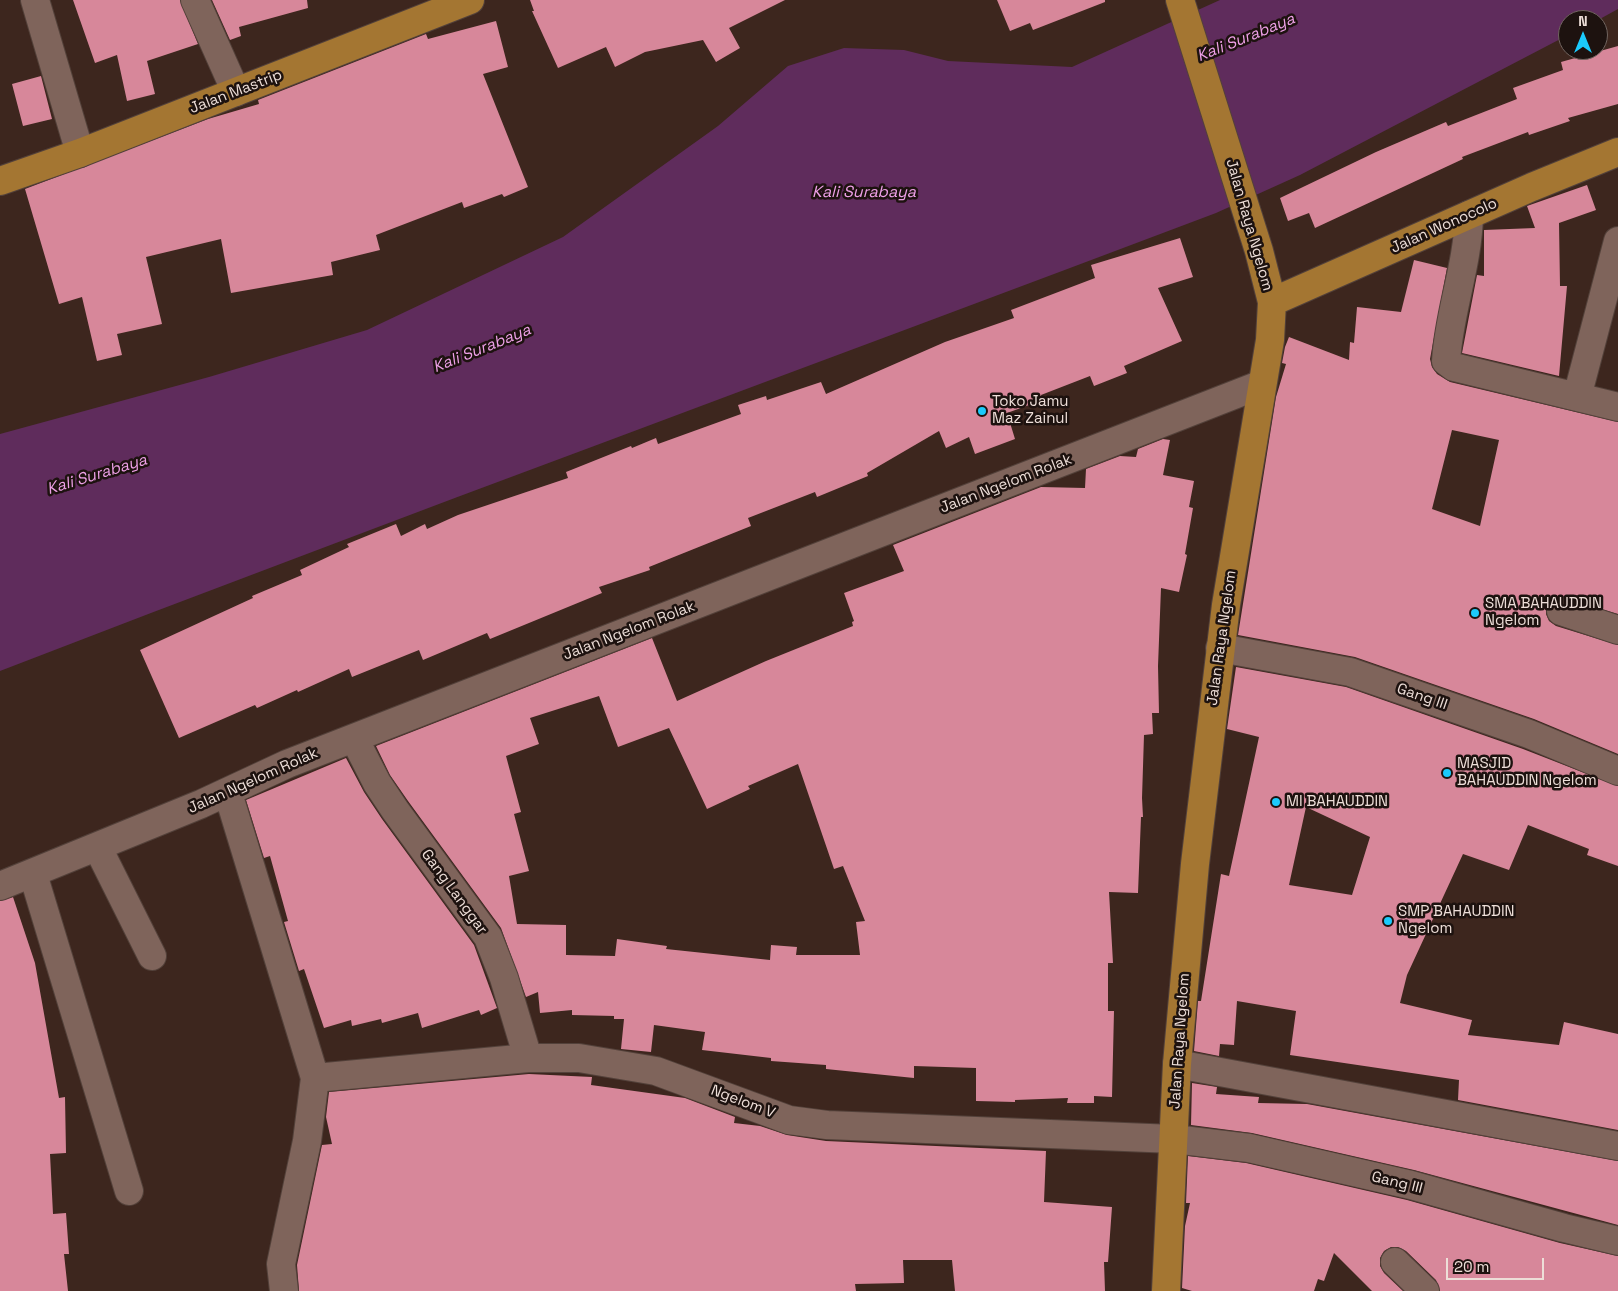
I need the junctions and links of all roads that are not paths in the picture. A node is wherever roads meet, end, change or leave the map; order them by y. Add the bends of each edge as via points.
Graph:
1 (35, 0) edge
2 (194, 0) edge
3 (470, 0) edge
4 (1180, 0) edge
5 (236, 92) junction
6 (80, 153) junction
7 (1617, 156) edge
8 (0, 181) edge
9 (1469, 215) junction
10 (1618, 241) edge
11 (1272, 302) junction
12 (1262, 384) junction
13 (1577, 397) junction
14 (1618, 407) edge
15 (1560, 611) dead end
16 (1618, 630) edge
17 (1220, 648) junction
18 (354, 738) junction
19 (1618, 771) edge
20 (228, 793) junction
21 (98, 848) junction
22 (33, 874) junction
23 (0, 886) edge
24 (152, 956) dead end
25 (528, 1058) junction
26 (1177, 1064) junction
27 (315, 1078) junction
28 (1174, 1139) junction
29 (1618, 1146) edge
30 (129, 1191) dead end
31 (1618, 1241) edge
32 (1395, 1262) dead end
33 (284, 1291) edge
34 (1166, 1291) edge
35 (1425, 1291) edge

1 - 6 street
2 - 5 street
3 - 5 main road, Jalan Mastrip
4 - 11 main road, Jalan Raya Ngelom
5 - 6 main road, Jalan Mastrip
6 - 8 main road, Jalan Mastrip
7 - 9 main road, Jalan Wonocolo
9 - 11 main road, Jalan Wonocolo
9 - 13 street via 1465,263 1446,361 1454,367
10 - 13 street
11 - 12 main road, Jalan Raya Ngelom via 1270,340
12 - 17 main road, Jalan Raya Ngelom
12 - 18 street, Jalan Ngelom Rolak
13 - 14 street
15 - 16 street
17 - 19 street, Gang III via 1350,672 1529,734
17 - 26 main road, Jalan Raya Ngelom via 1195,864
18 - 20 street, Jalan Ngelom Rolak via 287,764
18 - 25 street, Gang Langgar via 395,810 488,938 504,978
20 - 21 street, Jalan Ngelom Rolak
20 - 27 street
21 - 22 street, Jalan Ngelom Rolak
21 - 24 street
22 - 23 street, Jalan Ngelom Rolak
22 - 30 street
25 - 27 street, Ngelom V
25 - 28 street, Ngelom V via 579,1058 656,1070 789,1120 826,1126
26 - 28 main road, Jalan Raya Ngelom
26 - 29 street
27 - 33 street via 281,1264
28 - 31 street, Gang III via 1259,1150 1411,1185
28 - 34 main road, Jalan Raya Ngelom
32 - 35 street

